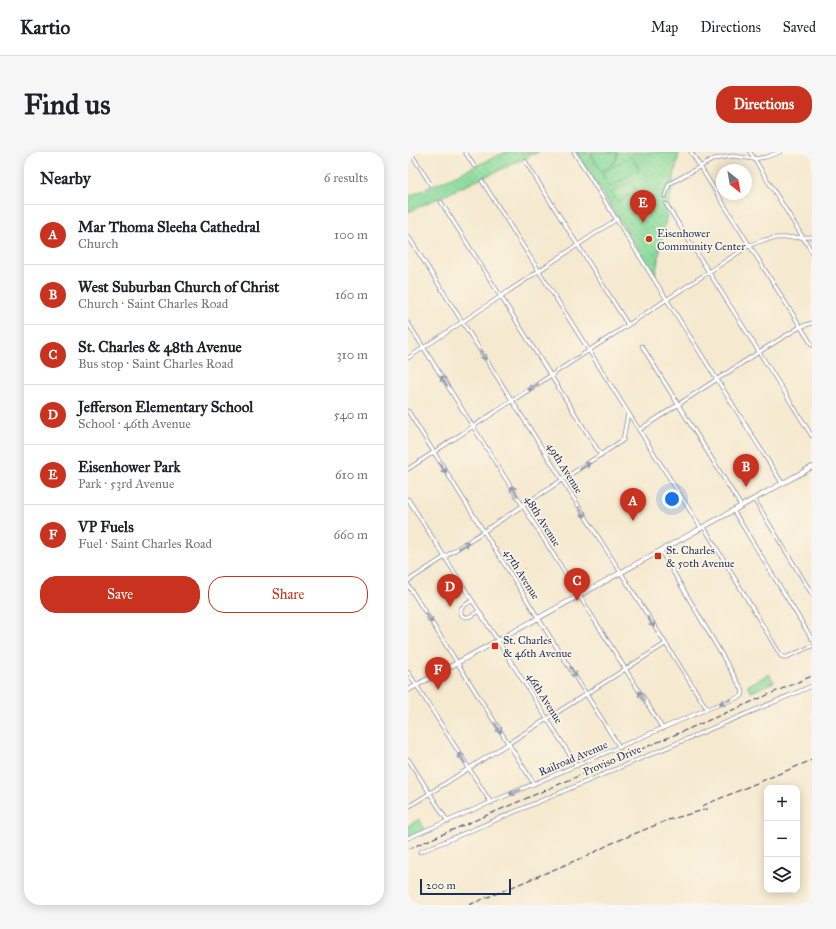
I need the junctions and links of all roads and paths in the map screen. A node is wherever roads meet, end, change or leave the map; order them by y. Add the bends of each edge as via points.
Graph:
1 (409, 152) edge
2 (465, 152) edge
3 (574, 152) edge
4 (691, 152) edge
5 (750, 152) edge
6 (780, 152) edge
7 (754, 158) junction
8 (525, 161) dead end
9 (474, 166) dead end
10 (700, 166) junction
11 (482, 181) dead end
12 (430, 185) dead end
13 (665, 196) dead end
14 (441, 202) dead end
15 (666, 204) dead end
16 (617, 219) junction
17 (408, 236) edge
18 (812, 237) edge
19 (803, 238) junction
20 (578, 245) junction
21 (750, 245) junction
22 (812, 252) edge
23 (540, 271) junction
24 (709, 272) junction
25 (501, 296) junction
26 (668, 299) junction
27 (462, 322) junction
28 (408, 323) edge
29 (812, 323) edge
30 (628, 325) junction
31 (800, 327) junction
32 (812, 345) edge
33 (642, 346) dead end
34 (424, 348) junction
35 (589, 350) junction
36 (759, 352) junction
37 (408, 358) edge
38 (550, 376) junction
39 (718, 379) junction
40 (511, 401) junction
41 (678, 405) junction
42 (408, 411) edge
43 (628, 413) junction
44 (473, 426) junction
45 (639, 430) junction
46 (812, 436) edge
47 (433, 452) junction
48 (601, 455) junction
49 (812, 467) edge
50 (408, 469) edge
51 (562, 481) junction
52 (782, 483) junction
53 (754, 498) junction
54 (408, 499) edge
55 (523, 506) junction
56 (741, 506) junction
57 (734, 510) junction
58 (702, 527) junction
59 (484, 532) junction
60 (661, 550) junction
61 (446, 557) junction
62 (620, 573) junction
63 (408, 581) edge
64 (408, 585) edge
65 (812, 594) edge
66 (579, 596) junction
67 (472, 600) junction
68 (479, 610) junction
69 (538, 618) junction
70 (812, 639) edge
71 (498, 640) junction
72 (665, 644) junction
73 (812, 646) edge
74 (457, 663) junction
75 (625, 668) junction
76 (408, 672) edge
77 (416, 685) junction
78 (812, 686) edge
79 (408, 690) edge
80 (586, 693) junction
81 (706, 709) junction
82 (547, 718) junction
83 (663, 729) junction
84 (508, 743) junction
85 (620, 748) junction
86 (408, 759) edge
87 (577, 766) junction
88 (469, 768) junction
89 (534, 784) junction
90 (430, 793) junction
91 (490, 803) junction
92 (408, 807) edge
93 (448, 822) junction
94 (408, 838) edge
95 (420, 852) dead end

1 - 12 street
2 - 9 street
3 - 16 street
4 - 10 street
5 - 7 street
6 - 7 street
7 - 10 street via 723,156
7 - 19 street
8 - 20 street
10 - 13 street via 669,184
10 - 21 street
11 - 23 street
14 - 25 street
15 - 24 street
16 - 20 street
16 - 26 street
17 - 27 street, 49th Avenue
18 - 19 street
19 - 21 street via 776,238
19 - 22 street
20 - 23 street
20 - 30 street
21 - 24 street
21 - 31 street
23 - 25 street
23 - 35 street
24 - 26 street
24 - 36 street
25 - 27 street
25 - 38 street
26 - 30 street
26 - 39 street
27 - 34 street
27 -> 40 street, 49th Avenue
28 - 34 street, 48th Avenue
29 - 31 street
30 - 35 street
31 - 32 street
31 - 36 street
33 - 41 street
34 - 37 street
44 -> 34 street, 48th Avenue
35 - 38 street
35 - 43 street
36 - 39 street
36 - 46 street
38 -> 40 street
38 - 48 street
39 - 41 street
39 - 52 street
40 - 44 street
40 - 51 street, 49th Avenue
41 - 45 street
41 - 56 street
42 - 47 street, 47th Avenue
43 - 45 street
43 - 48 street via 623,440
44 - 47 street
55 -> 44 street, 48th Avenue
45 - 58 street
47 - 50 street
47 -> 59 street, 47th Avenue
51 -> 48 street
49 - 52 main road
51 - 55 street
51 -> 62 street, 49th Avenue
52 - 53 main road
53 - 56 main road
53 - 65 street
54 - 61 street, 46th Avenue
55 - 59 street
55 - 66 street, 48th Avenue
56 - 57 main road
57 - 58 main road
57 - 70 street
58 - 60 main road
58 - 73 street via 783,658
61 -> 59 street
59 - 69 street, 47th Avenue
60 - 62 main road
60 -> 81 street, Railroad Avenue via 744,693
61 - 63 street
61 - 67 street, 46th Avenue
62 - 66 main road
62 -> 72 street, 49th Avenue
64 -> 74 street
66 - 69 main road
66 - 75 street, 48th Avenue
67 - 68 street, 46th Avenue
67 - 68 street via 463,606 461,614 468,617
68 - 71 street, 46th Avenue
69 - 71 main road
69 -> 80 street, 47th Avenue
71 - 74 main road
71 - 82 street, 46th Avenue
72 - 75 street
72 - 81 street, 49th Avenue
74 - 77 main road
74 -> 84 street
75 - 80 street
83 -> 75 street, 48th Avenue
76 - 77 street
77 - 79 main road
88 -> 77 street
78 - 95 street, Proviso Drive
80 - 82 street
80 - 85 street, 47th Avenue
81 - 83 street, Railroad Avenue
82 - 84 street
82 - 87 street, 46th Avenue
83 - 85 street, Railroad Avenue
84 - 88 street
84 - 89 street
85 - 87 street, Railroad Avenue
86 - 90 street
87 - 89 street, Railroad Avenue
88 - 90 street
88 - 91 street
89 -> 91 street, Railroad Avenue
90 - 92 street
90 - 93 street
91 - 93 street, Railroad Avenue
93 - 94 street, Railroad Avenue

